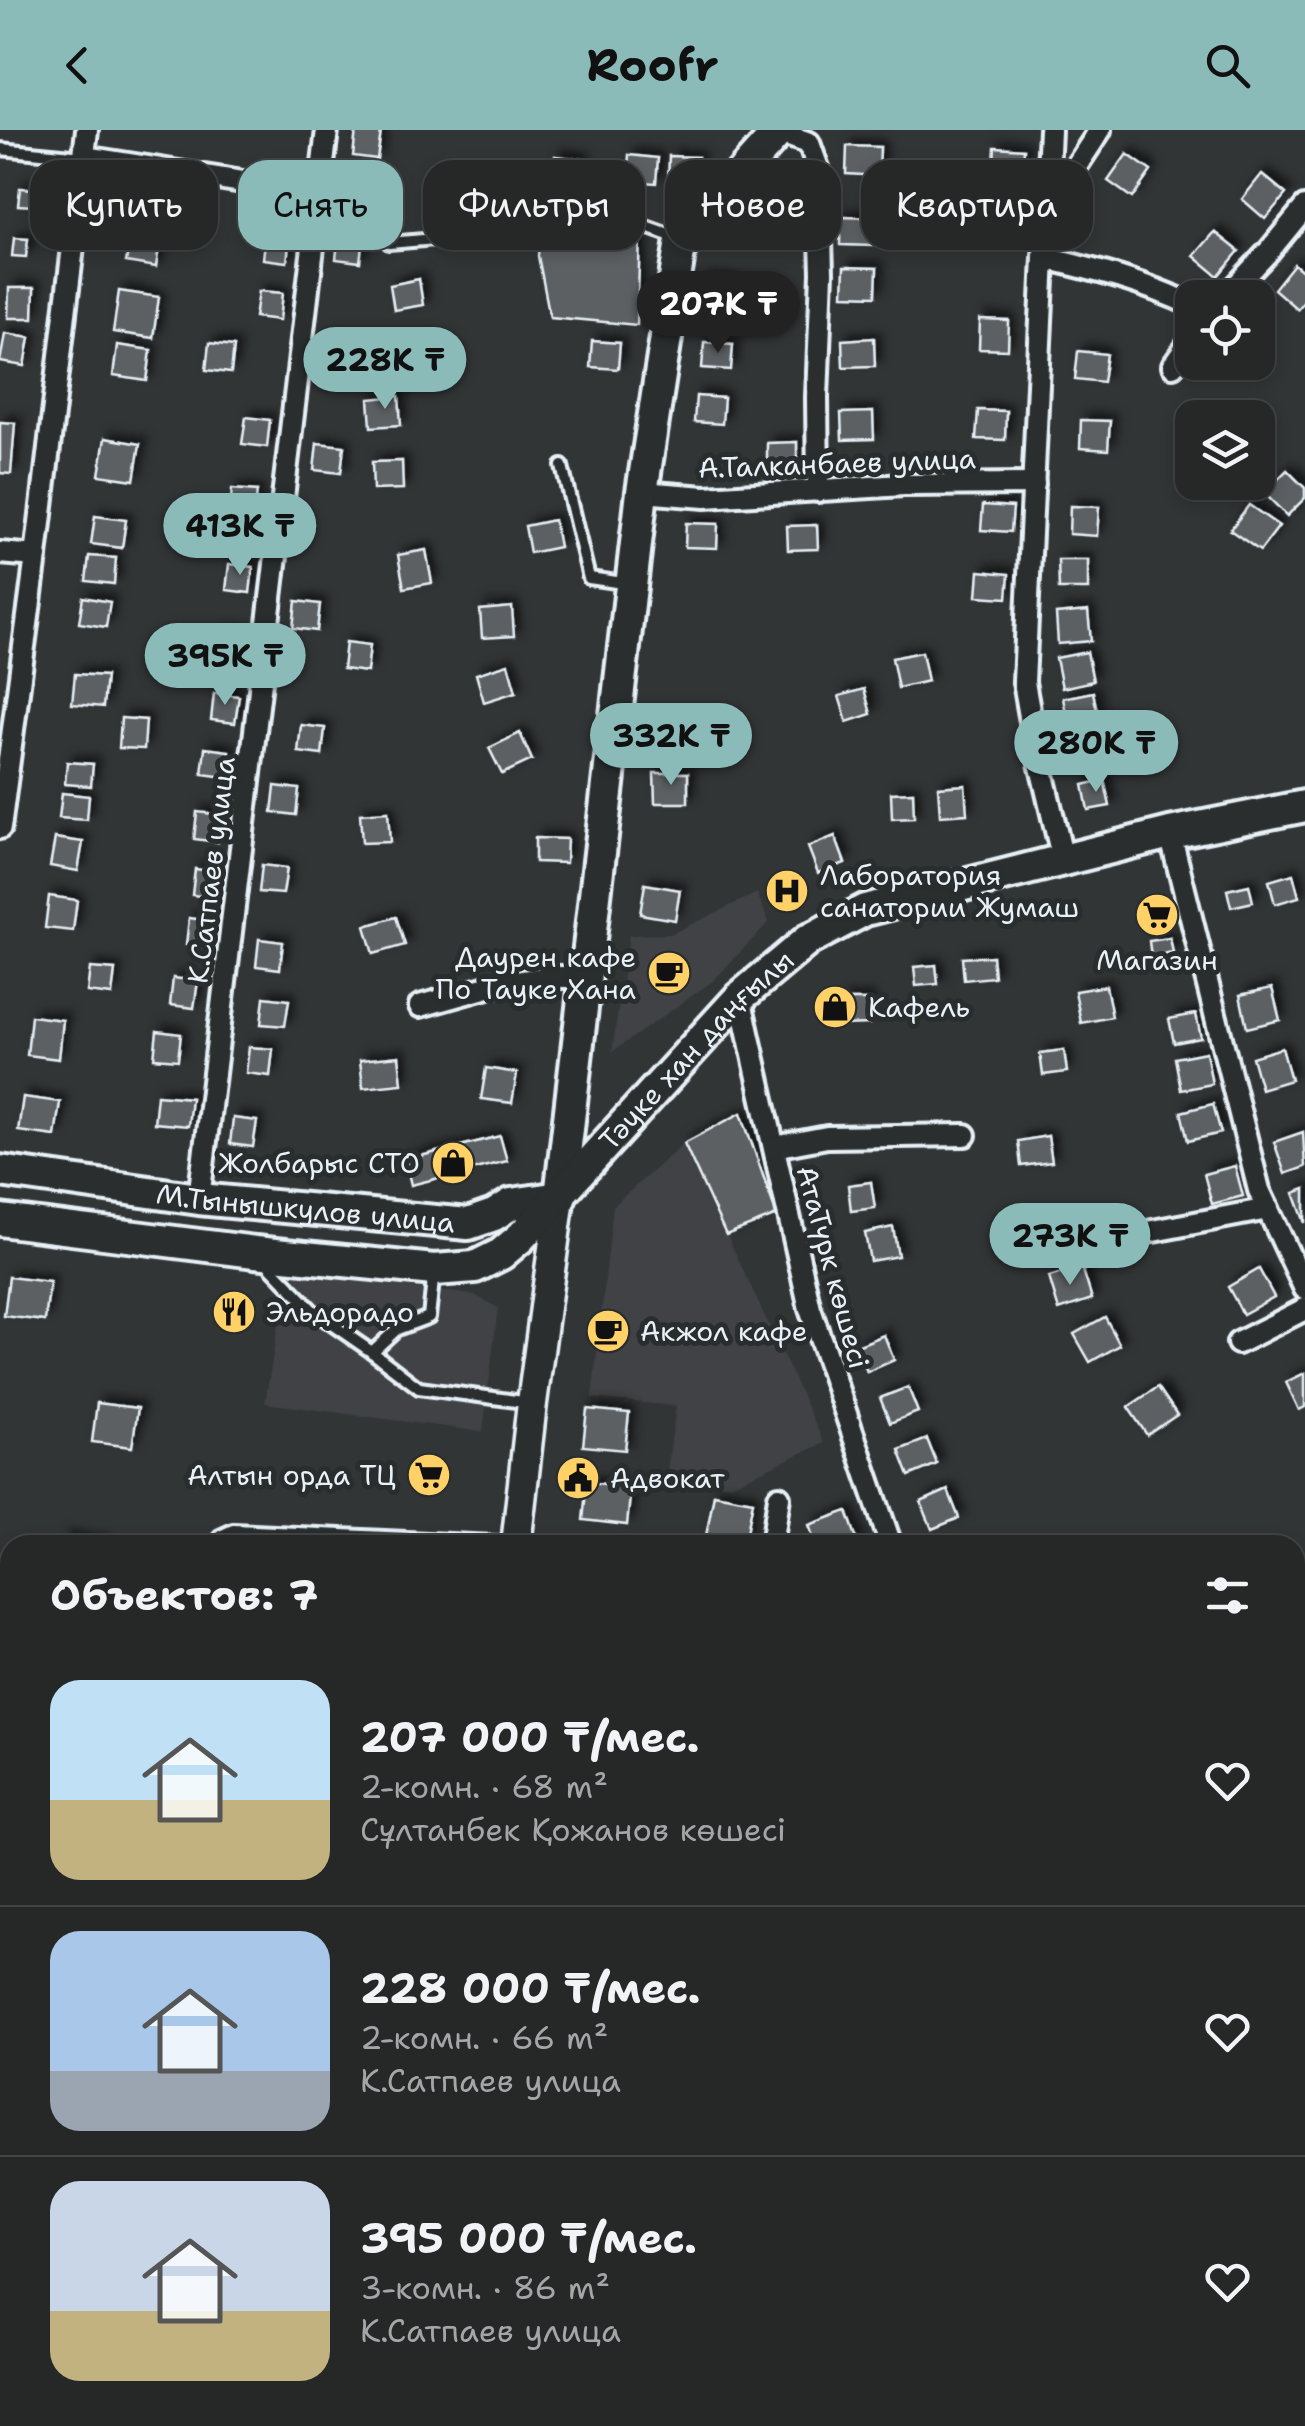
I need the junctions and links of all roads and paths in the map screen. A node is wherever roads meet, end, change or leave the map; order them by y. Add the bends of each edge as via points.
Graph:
1 (87, 130) edge
2 (326, 130) edge
3 (1050, 130) edge
4 (1100, 130) edge
5 (779, 131) edge
6 (0, 149) edge
7 (84, 157) junction
8 (322, 160) edge
9 (753, 160) edge
10 (1049, 160) edge
11 (1081, 160) edge
12 (238, 188) edge
13 (1305, 207) edge
14 (312, 250) edge
15 (679, 250) edge
16 (1046, 250) edge
17 (1046, 258) junction
18 (1242, 280) edge
19 (1175, 296) edge
20 (1175, 363) edge
21 (1173, 366) dead end
22 (562, 466) dead end
23 (1034, 484) junction
24 (818, 490) junction
25 (642, 492) junction
26 (0, 553) edge
27 (36, 556) junction
28 (631, 584) junction
29 (1305, 806) edge
30 (0, 828) edge
31 (1170, 833) junction
32 (1063, 860) junction
33 (584, 978) junction
34 (740, 997) junction
35 (420, 1006) dead end
36 (965, 1135) dead end
37 (774, 1146) junction
38 (0, 1171) edge
39 (560, 1197) junction
40 (199, 1199) junction
41 (1268, 1209) junction
42 (0, 1220) edge
43 (1136, 1234) dead end
44 (256, 1252) junction
45 (434, 1270) junction
46 (1305, 1289) edge
47 (1305, 1309) edge
48 (1238, 1343) dead end
49 (372, 1352) junction
50 (532, 1403) junction
51 (779, 1497) dead end
52 (222, 1535) edge
53 (334, 1535) edge
54 (517, 1535) edge
55 (773, 1535) edge
56 (888, 1535) edge

1 - 7 street
2 - 8 street, К.Сатпаев улица
3 - 10 street
4 - 11 street
5 - 9 main road
5 - 24 street via 809,143 818,172
6 - 7 lane
7 - 12 street
7 - 27 street
13 - 18 street
14 - 40 street, К.Сатпаев улица
15 - 25 main road
16 - 17 street
17 - 19 street
17 - 23 street
20 - 21 street
22 - 28 lane via 589,578
23 - 24 street, А.Талканбаев улица
23 - 32 street via 1024,682
24 - 25 street, А.Талканбаев улица via 705,498
25 - 28 main road
26 - 27 street
27 - 30 street
28 - 33 main road
29 - 31 main road, Тәуке хан даңғылы
31 - 32 main road, Тәуке хан даңғылы
31 - 41 street
32 - 34 main road, Тәуке хан даңғылы via 865,910 808,940
33 - 35 street via 491,986
33 - 39 main road
34 - 37 street, АтаТүрк көшесі
34 - 39 main road, Тәуке хан даңғылы
36 - 37 street via 827,1137
37 - 56 street, АтаТүрк көшесі via 810,1310
38 - 40 main road, М.Тынышкулов улица
39 - 40 main road, М.Тынышкулов улица via 511,1204 468,1224
39 - 45 main road, М.Тынышкулов улица via 501,1254 474,1267
39 - 50 street
41 - 43 street
41 - 46 street
42 - 44 main road, М.Тынышкулов улица
44 - 45 main road, М.Тынышкулов улица
44 - 49 lane via 314,1312
45 - 49 lane via 429,1317 397,1329
47 - 48 street
49 - 50 lane via 419,1388
50 - 54 street
51 - 55 street
52 - 53 lane

